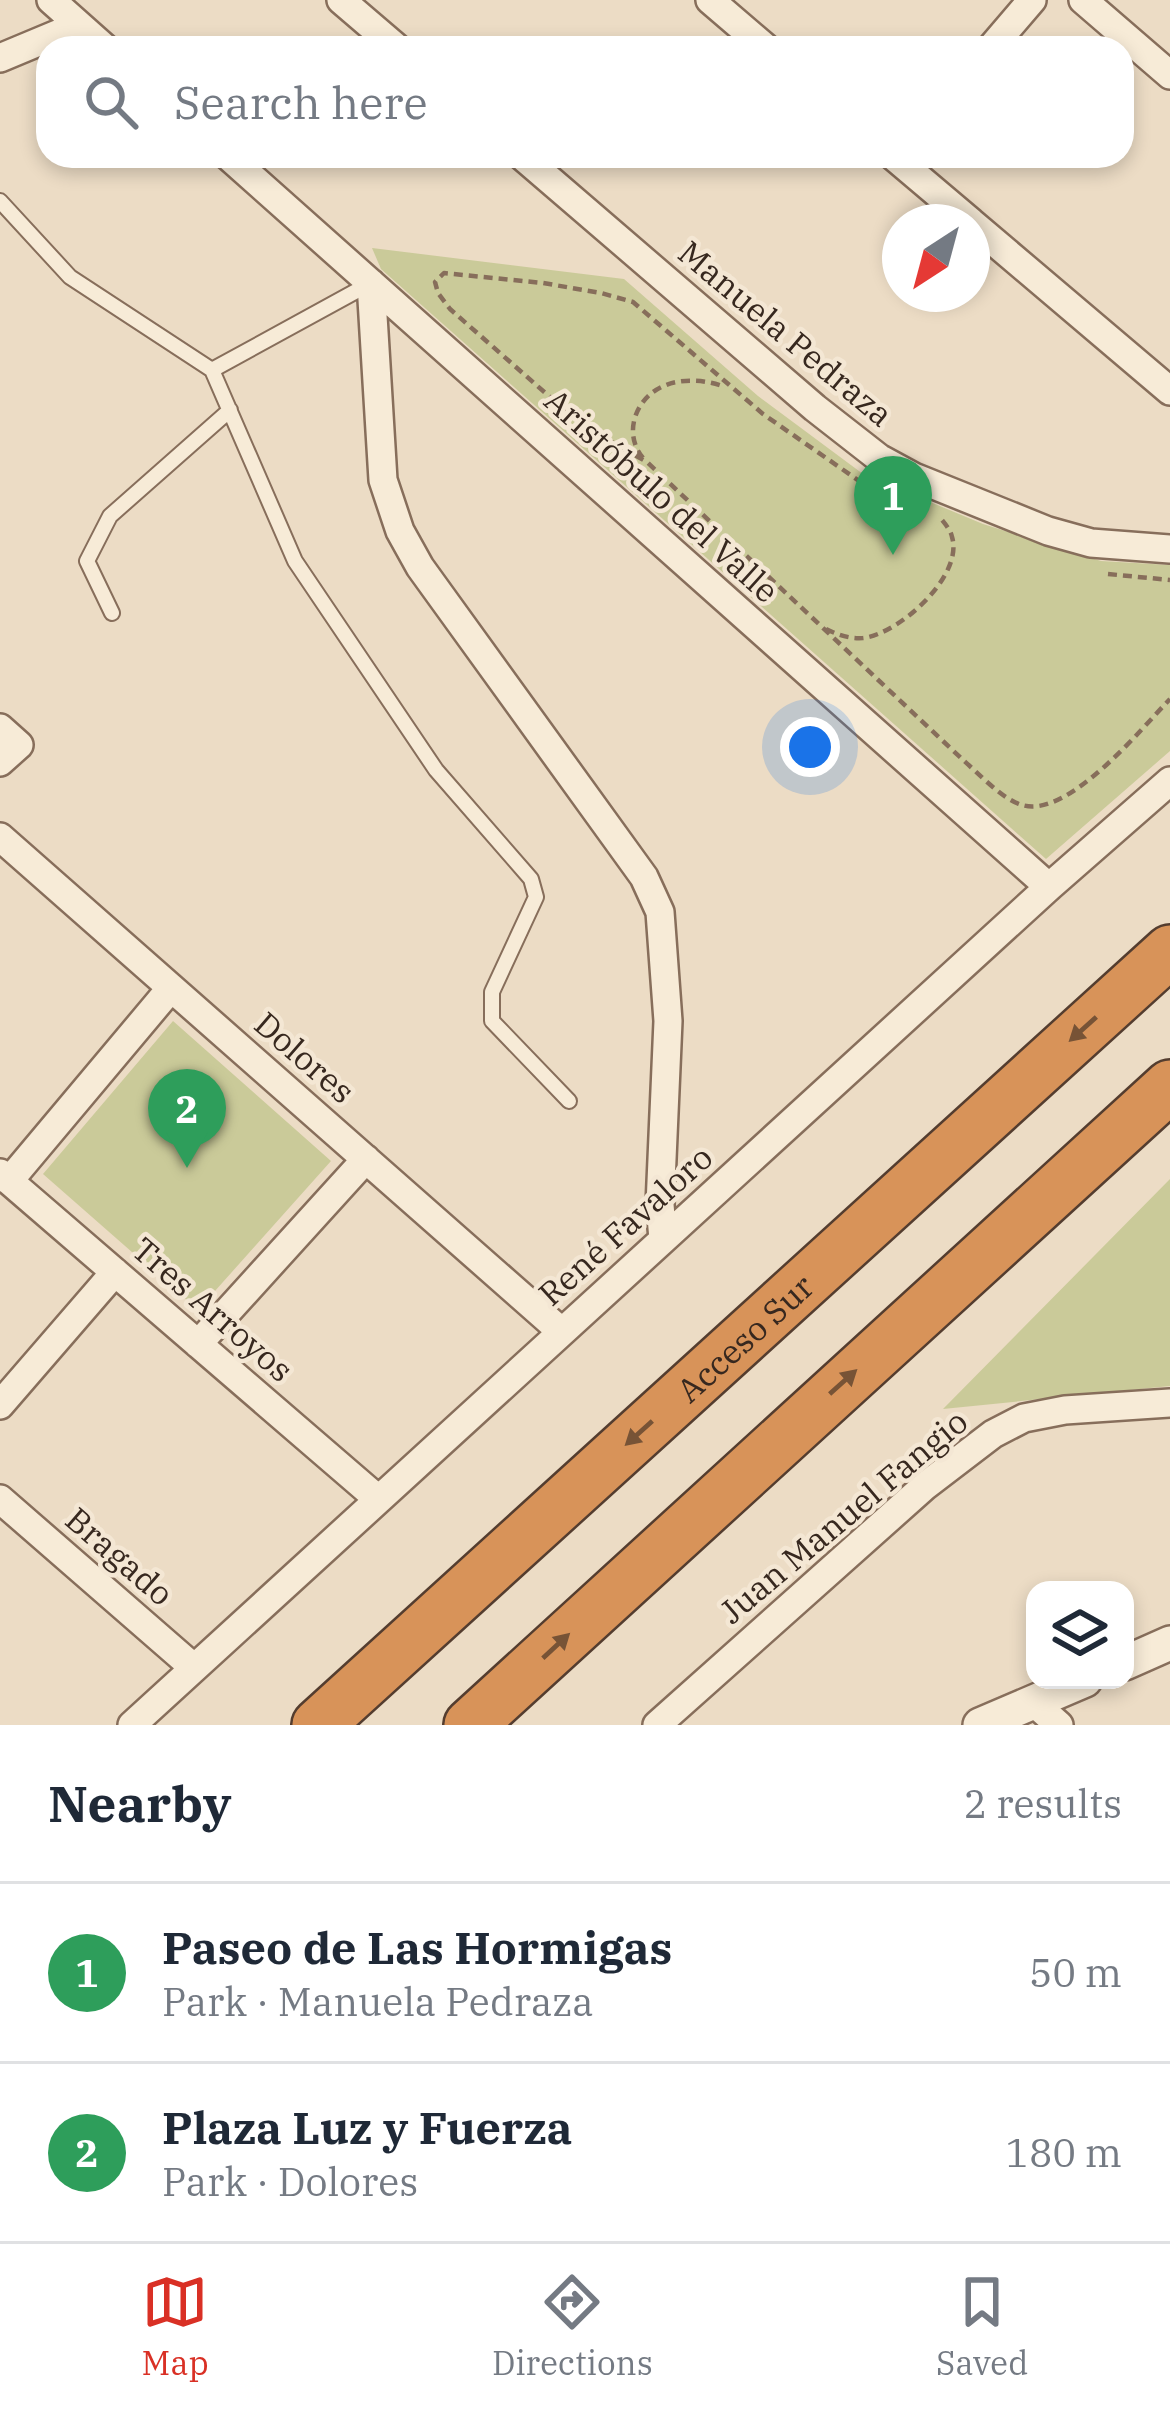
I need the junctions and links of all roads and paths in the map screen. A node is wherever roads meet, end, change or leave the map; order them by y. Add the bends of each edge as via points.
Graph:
1 (51, 0) edge
2 (341, 0) edge
3 (710, 0) edge
4 (1032, 0) edge
5 (1083, 0) edge
6 (79, 26) junction
7 (54, 36) edge
8 (91, 36) edge
9 (383, 36) edge
10 (752, 36) edge
11 (1001, 36) edge
12 (1125, 36) edge
13 (36, 43) edge
14 (1134, 44) edge
15 (0, 58) edge
16 (1170, 75) edge
17 (242, 168) edge
18 (536, 168) edge
19 (909, 168) edge
20 (0, 201) edge
21 (951, 204) edge
22 (990, 237) edge
23 (371, 283) junction
24 (212, 370) junction
25 (1170, 391) edge
26 (736, 393) junction
27 (230, 410) junction
28 (646, 462) junction
29 (874, 489) dead end
30 (954, 525) dead end
31 (1170, 549) edge
32 (1091, 572) dead end
33 (1170, 580) edge
34 (112, 613) dead end
35 (821, 627) junction
36 (1170, 699) edge
37 (1170, 781) edge
38 (0, 837) edge
39 (1049, 887) junction
40 (1170, 951) edge
41 (171, 988) junction
42 (1170, 1086) edge
43 (568, 1101) dead end
44 (366, 1159) junction
45 (4, 1177) edge
46 (663, 1239) junction
47 (116, 1273) junction
48 (562, 1332) junction
49 (198, 1344) junction
50 (1170, 1403) edge
51 (0, 1405) edge
52 (0, 1498) edge
53 (378, 1499) junction
54 (1170, 1643) edge
55 (1134, 1659) edge
56 (193, 1667) junction
57 (1064, 1689) edge
58 (1033, 1702) junction
59 (132, 1725) edge
60 (318, 1725) edge
61 (470, 1725) edge
62 (657, 1725) edge
63 (980, 1725) edge
64 (1059, 1725) edge

1 - 6 street
2 - 9 street
3 - 10 street
4 - 11 street
5 - 12 street
6 - 7 street
6 - 8 street
13 - 15 street
14 - 16 street
17 - 23 street, Aristóbulo del Valle
18 - 31 street, Manuela Pedraza via 879,458 1048,531
19 - 21 street
20 - 24 lane via 70,277
22 - 25 street
23 - 24 lane
23 - 39 street, Aristóbulo del Valle
23 - 46 street via 383,480 400,531 644,877 660,912 668,1021
24 - 27 lane
26 - 28 path via 701,381 656,390 632,425
26 - 28 path via 633,302 470,274 444,273 435,282 450,309 559,405
26 - 29 path
27 - 34 lane via 110,516 88,561
27 - 43 lane via 295,561 436,770 531,879 536,898 491,992 491,1022
28 - 35 path
30 - 35 path via 942,520 954,544 944,574 903,621 859,639
32 - 33 path
35 - 36 path via 1021,805 1042,806 1076,790
37 - 39 street, René Favaloro
38 - 41 street, Dolores
39 - 46 street, René Favaloro
40 -> 60 highway, Acceso Sur
41 - 44 street, Dolores
41 - 45 street
61 -> 42 highway
44 - 48 street, Dolores
44 - 49 street
45 - 47 street, Tres Arroyos
46 - 48 street, René Favaloro
47 - 49 street, Tres Arroyos
47 - 51 street
48 - 53 street, René Favaloro
49 - 53 street, Tres Arroyos
50 - 62 street, Juan Manuel Fangio via 1024,1418 993,1434
52 - 56 street, Bragado
53 - 56 street, René Favaloro
54 - 55 street
56 - 59 street, René Favaloro
57 - 58 street
58 - 63 street
58 - 64 street

